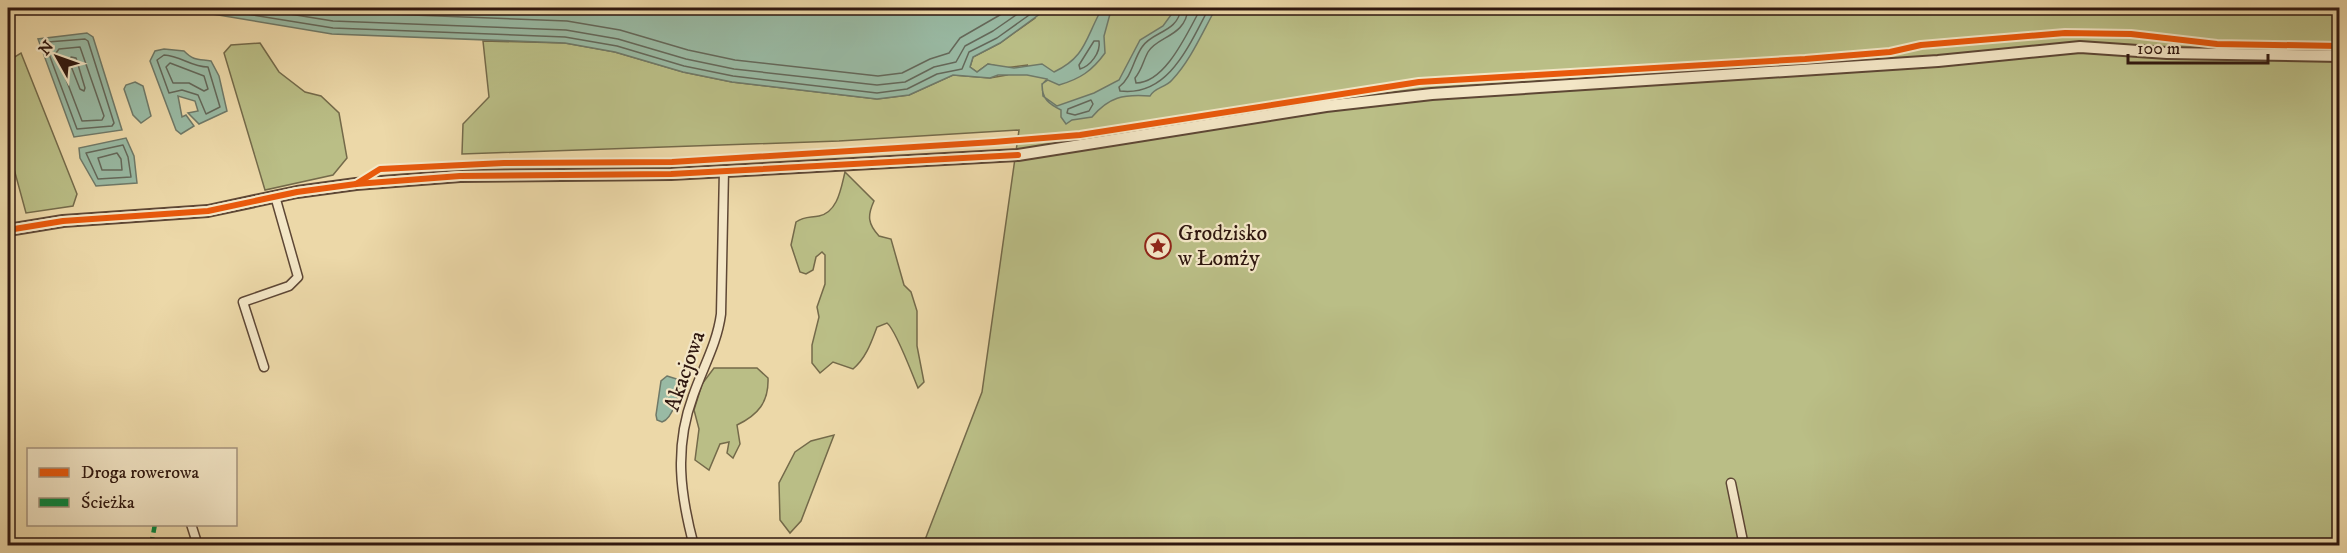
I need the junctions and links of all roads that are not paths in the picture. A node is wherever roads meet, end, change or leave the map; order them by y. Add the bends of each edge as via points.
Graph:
1 (2340, 56) edge
2 (724, 170) junction
3 (275, 196) junction
4 (8, 230) edge
5 (264, 367) dead end
6 (1731, 483) dead end
7 (191, 526) edge
8 (198, 546) edge
9 (693, 546) edge
10 (1744, 546) edge

1 - 2 street via 2080,47 1938,61 1420,96 1326,106 1018,154
2 - 3 street via 460,176 356,184
2 - 9 street, Akacjowa via 718,334 692,398 679,463 682,502
3 - 4 street via 208,210 63,221
3 - 5 street via 298,277 289,286 243,302
6 - 10 street
7 - 8 street

